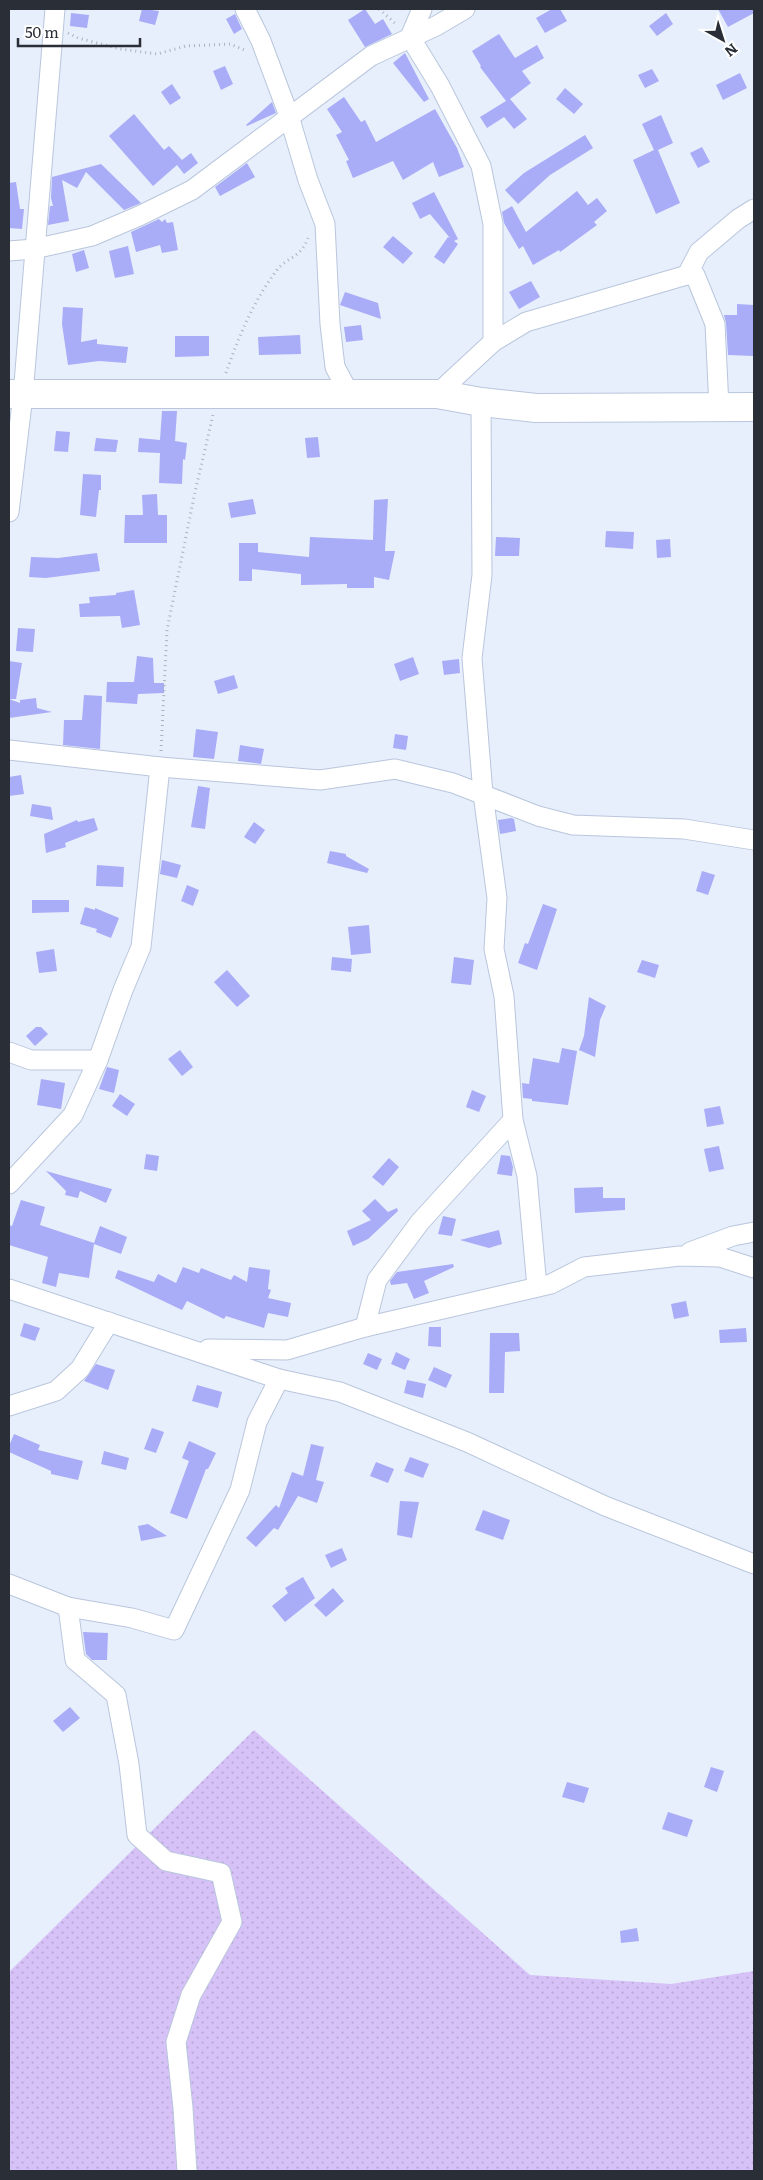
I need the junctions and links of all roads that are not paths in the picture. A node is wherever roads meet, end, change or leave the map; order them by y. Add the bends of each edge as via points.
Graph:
1 (245, 9) edge
2 (422, 9) edge
3 (465, 9) edge
4 (54, 18) edge
5 (410, 38) junction
6 (289, 116) junction
7 (754, 209) edge
8 (34, 249) junction
9 (9, 251) edge
10 (686, 275) junction
11 (493, 342) junction
12 (16, 394) edge
13 (350, 394) junction
14 (437, 394) junction
15 (481, 402) junction
16 (719, 407) junction
17 (754, 407) edge
18 (9, 512) edge
19 (9, 750) edge
20 (160, 767) junction
21 (483, 794) junction
22 (754, 840) edge
23 (9, 1052) edge
24 (98, 1060) junction
25 (513, 1120) junction
26 (9, 1184) edge
27 (754, 1232) edge
28 (680, 1256) junction
29 (754, 1268) edge
30 (537, 1287) junction
31 (9, 1289) edge
32 (109, 1322) junction
33 (365, 1327) junction
34 (189, 1348) junction
35 (279, 1379) junction
36 (9, 1405) edge
37 (754, 1564) edge
38 (9, 1584) edge
39 (68, 1607) junction
40 (186, 2171) edge

1 - 6 street
2 - 5 street
3 - 5 street
4 - 8 street
5 - 6 street via 371,56
5 - 11 street via 440,86 481,166 494,224
6 - 8 street via 192,190 92,236
6 - 13 street via 325,224 335,367
7 - 10 street via 699,252
8 - 9 street
8 - 12 street
10 - 11 street via 526,322
10 - 16 street via 695,275 715,324
11 - 14 street
12 - 13 main road
12 - 18 street
13 - 14 main road
14 - 15 main road
15 - 16 main road via 536,408
15 - 21 street via 482,575 472,658
16 - 17 main road
19 - 20 street
20 - 21 street via 320,780 395,769
20 - 24 street via 141,947
21 - 22 street via 538,816 573,825 684,829
21 - 25 street via 496,898 494,948 504,996
23 - 24 street via 31,1060
24 - 26 street via 73,1115
25 - 30 street via 527,1176
25 - 33 street via 420,1222 377,1280
27 - 28 street via 732,1236
28 - 29 street via 720,1257
28 - 30 street via 584,1268
30 - 33 street
31 - 32 street
32 - 34 street
32 - 36 street via 80,1369 56,1391
33 - 34 street via 287,1350
34 - 35 street
35 - 37 street via 349,1395 467,1442 605,1506
35 - 39 street via 257,1422 240,1490 174,1630 132,1618
38 - 39 street
39 - 40 street via 76,1660 116,1695 138,1835 166,1861 221,1872 232,1922 191,1995 176,2042

